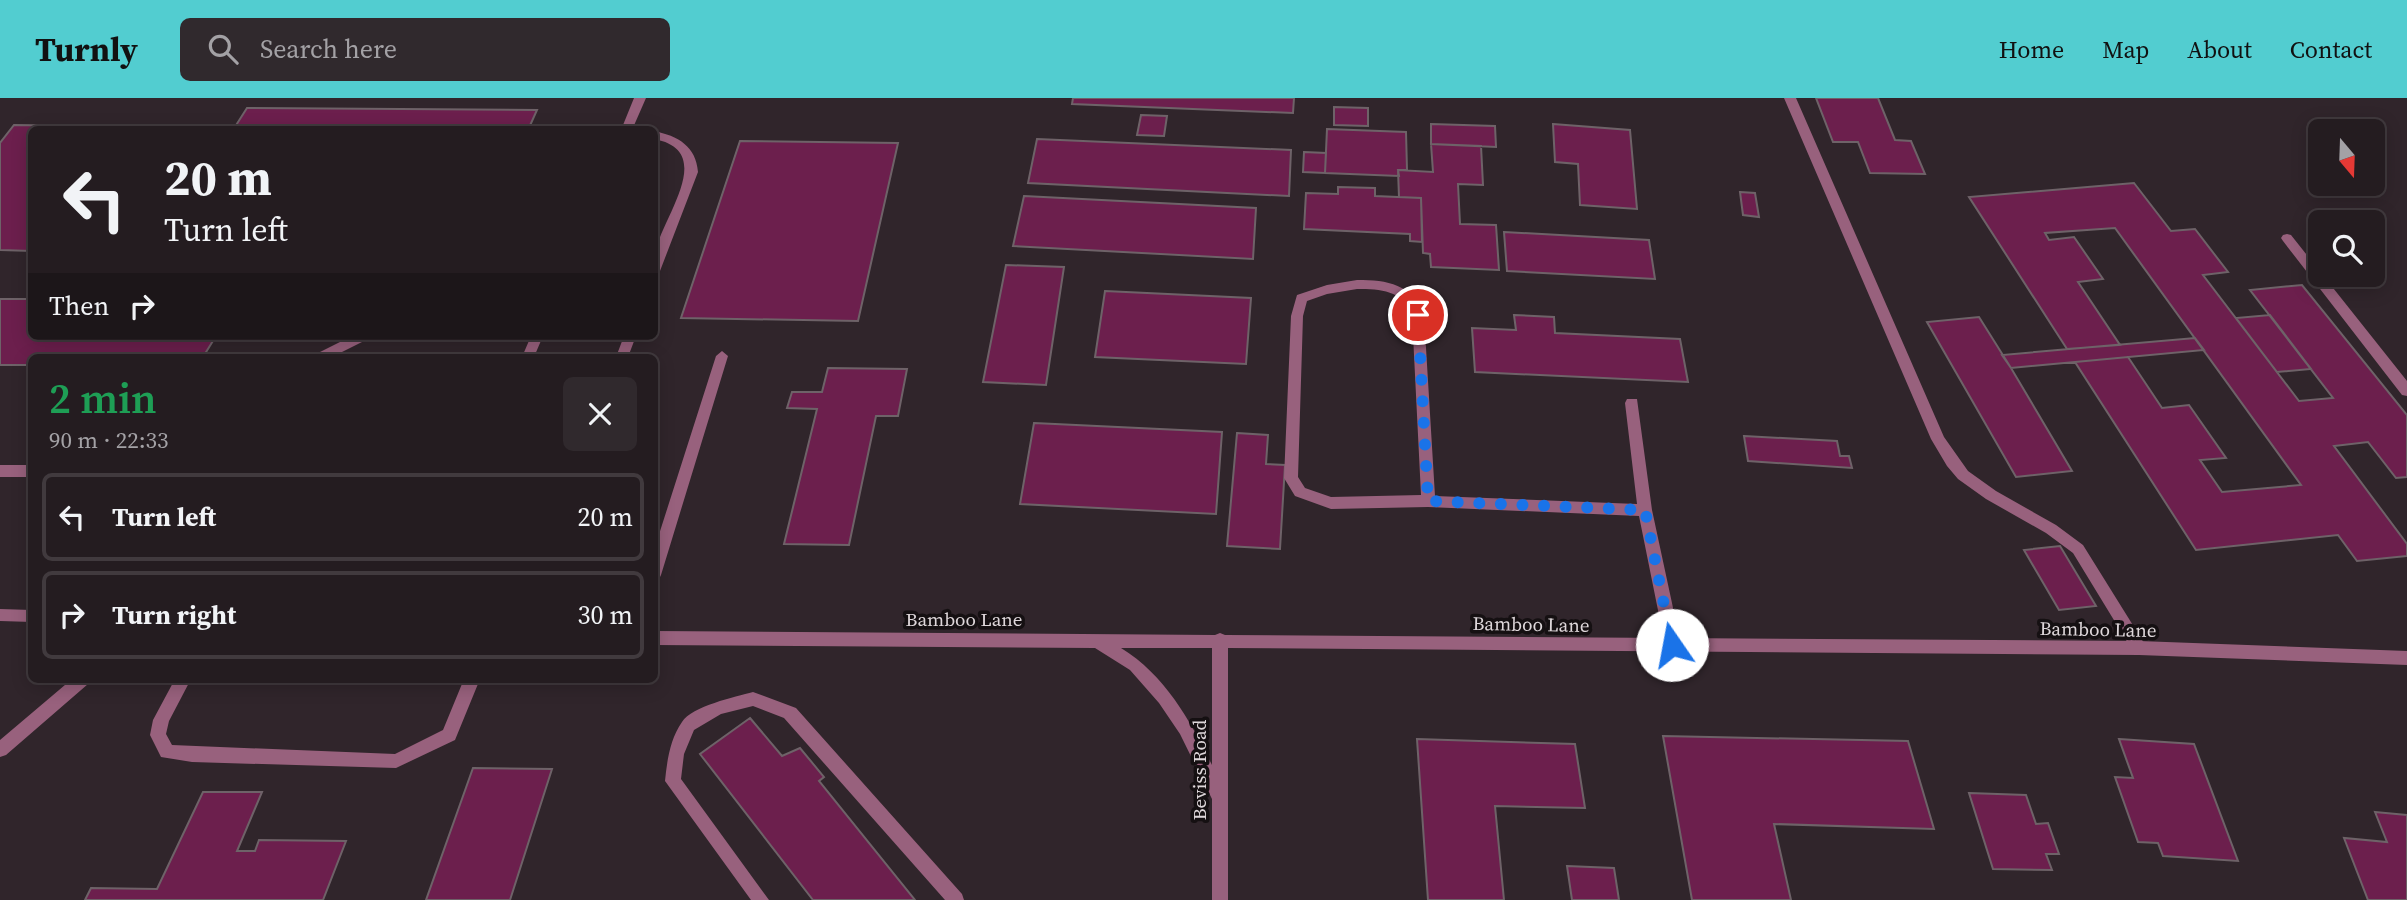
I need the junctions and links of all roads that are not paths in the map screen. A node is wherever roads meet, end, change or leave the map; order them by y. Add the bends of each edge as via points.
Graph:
1 (640, 98) edge
2 (1790, 98) edge
3 (628, 126) edge
4 (658, 136) edge
5 (2287, 237) dead end
6 (658, 261) edge
7 (355, 340) edge
8 (327, 354) edge
9 (722, 356) dead end
10 (2407, 391) edge
11 (1632, 403) dead end
12 (0, 471) edge
13 (28, 471) edge
14 (1428, 501) junction
15 (1645, 510) junction
16 (658, 562) edge
17 (0, 615) edge
18 (28, 616) edge
19 (658, 638) edge
20 (1094, 639) junction
21 (1220, 640) junction
22 (1672, 645) junction
23 (2139, 648) junction
24 (2407, 658) edge
25 (78, 683) edge
26 (181, 683) edge
27 (470, 683) edge
28 (0, 750) edge
29 (1221, 800) junction
30 (761, 900) edge
31 (956, 900) edge
32 (1220, 900) edge

1 - 3 street
2 - 23 street via 1950,460 1970,480 2078,549
4 - 6 street via 686,148 693,159
5 - 10 street
7 - 8 street
9 - 16 street
11 - 15 street
12 - 13 street
14 - 14 street via 1331,503 1300,492 1291,478 1301,298 1343,284 1393,290 1411,300 1418,315
14 - 15 street
15 - 22 street
17 - 18 street
19 - 20 street, Bamboo Lane
20 - 21 street, Bamboo Lane
20 - 29 street via 1140,670 1163,696 1189,735
21 - 22 street, Bamboo Lane
21 - 29 street, Beviss Road
22 - 23 street, Bamboo Lane
23 - 24 street, Bamboo Lane
25 - 28 street
26 - 27 street via 158,735 167,752 396,761 449,735
29 - 32 street, Beviss Road
30 - 31 street via 673,781 676,754 688,725 718,708 753,699 790,713

